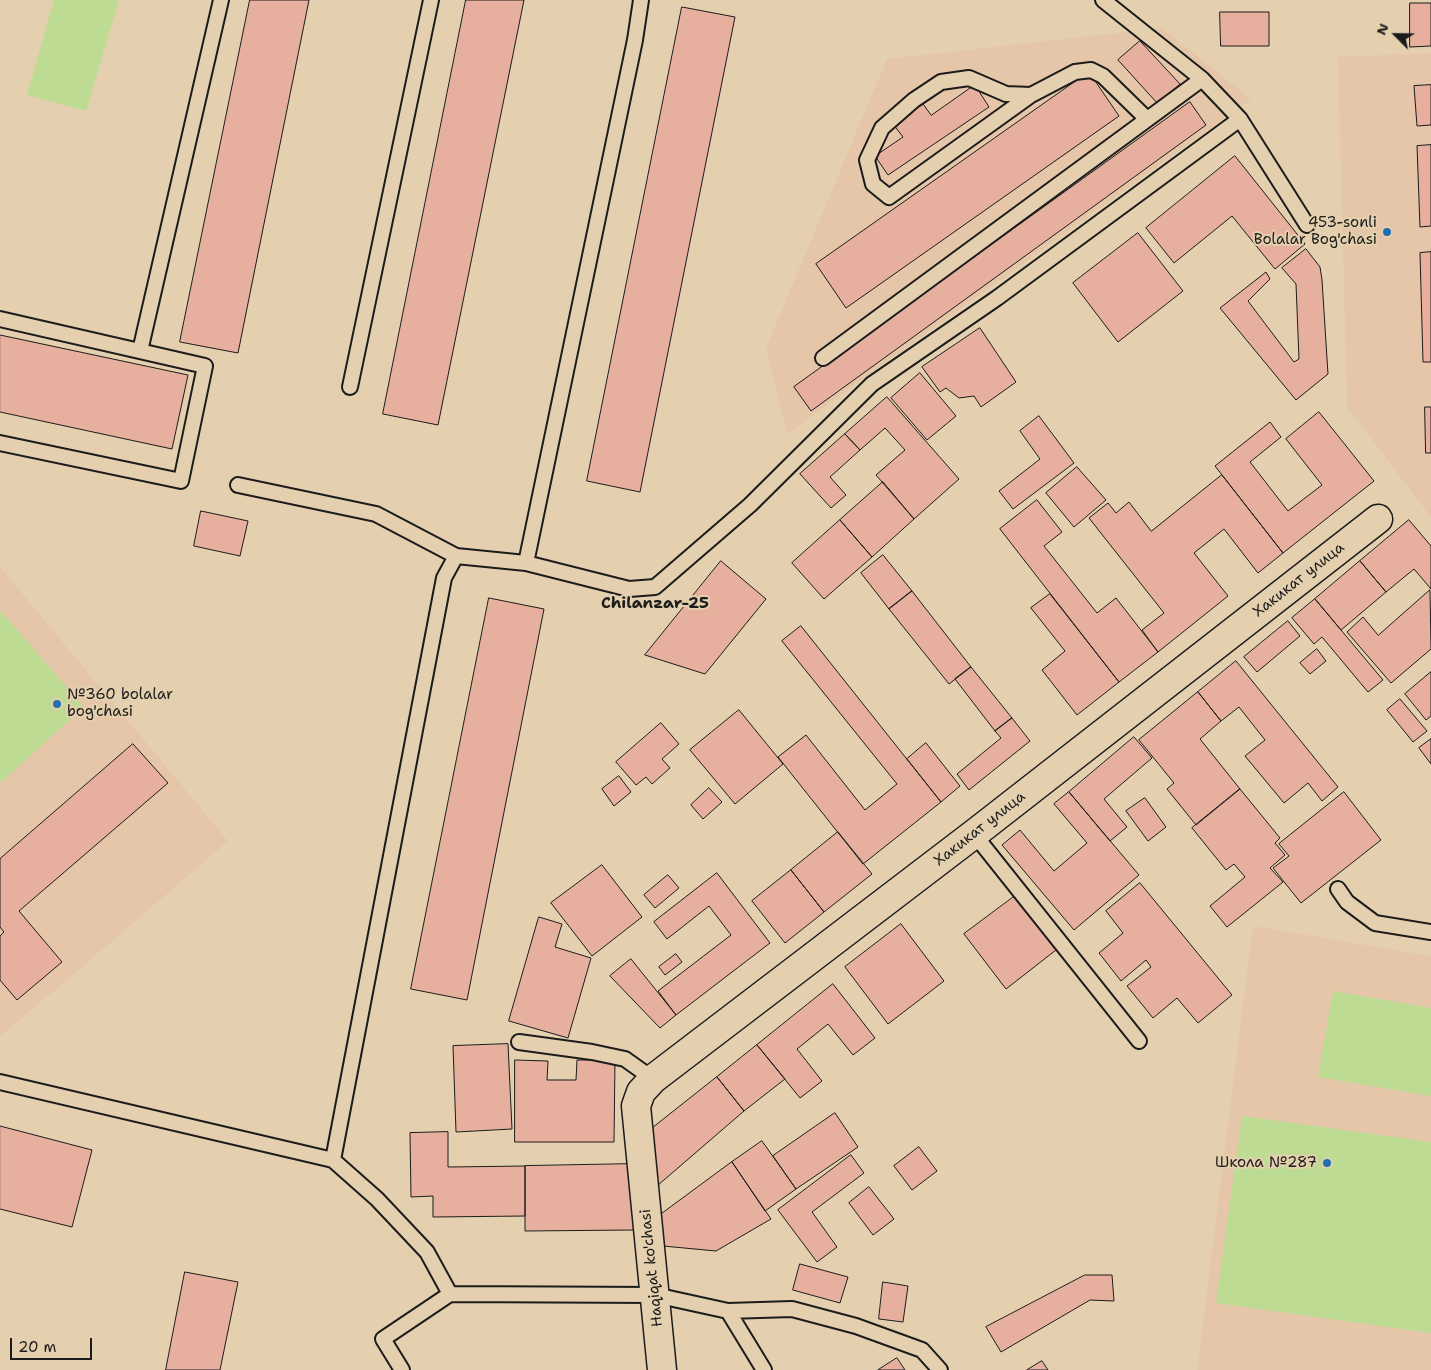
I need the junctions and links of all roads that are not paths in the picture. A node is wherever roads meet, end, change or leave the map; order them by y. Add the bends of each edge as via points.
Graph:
1 (220, 0) edge
2 (431, 0) edge
3 (640, 0) edge
4 (1103, 0) edge
5 (1202, 79) junction
6 (1030, 95) junction
7 (1147, 119) junction
8 (1240, 119) junction
9 (1307, 225) dead end
10 (0, 319) edge
11 (140, 351) junction
12 (823, 358) dead end
13 (350, 387) dead end
14 (0, 443) edge
15 (238, 485) dead end
16 (1378, 519) dead end
17 (456, 556) junction
18 (526, 563) junction
19 (974, 834) junction
20 (1338, 889) dead end
21 (1431, 932) edge
22 (1139, 1041) dead end
23 (519, 1042) dead end
24 (653, 1079) junction
25 (0, 1082) edge
26 (333, 1160) junction
27 (642, 1167) joint
28 (450, 1294) junction
29 (655, 1295) junction
30 (728, 1311) junction
31 (402, 1370) edge
32 (662, 1370) edge
33 (764, 1370) edge
34 (940, 1370) edge

1 - 11 lane
2 - 13 lane
3 - 18 lane via 635,40
4 - 5 lane
5 - 7 lane
5 - 8 lane
6 - 6 lane via 1006,94 969,78 941,82 882,128 867,160 873,184 889,197
6 - 7 lane via 1075,72 1091,70 1103,76
7 - 12 lane
8 - 9 lane
8 - 18 lane via 997,298 872,384 750,504 655,587 629,589
10 - 11 lane
11 - 14 lane via 205,366 181,481
15 - 17 lane via 376,514
16 - 19 street, Хакикат улица
17 - 18 lane
17 - 26 lane via 444,578
19 - 22 lane
19 - 24 street, Хакикат улица
20 - 21 lane via 1347,902 1375,923
23 - 24 lane via 625,1059
24 - 27 street, Хакикат улица via 641,1092 636,1106
25 - 26 lane
26 - 28 lane via 377,1198 428,1252
27 - 29 street, Haqiqat ko'chasi
28 - 29 lane
28 - 31 lane via 383,1339
29 - 30 lane
29 - 32 street, Haqiqat ko'chasi
30 - 33 lane
30 - 34 lane via 792,1309 856,1326 922,1350

